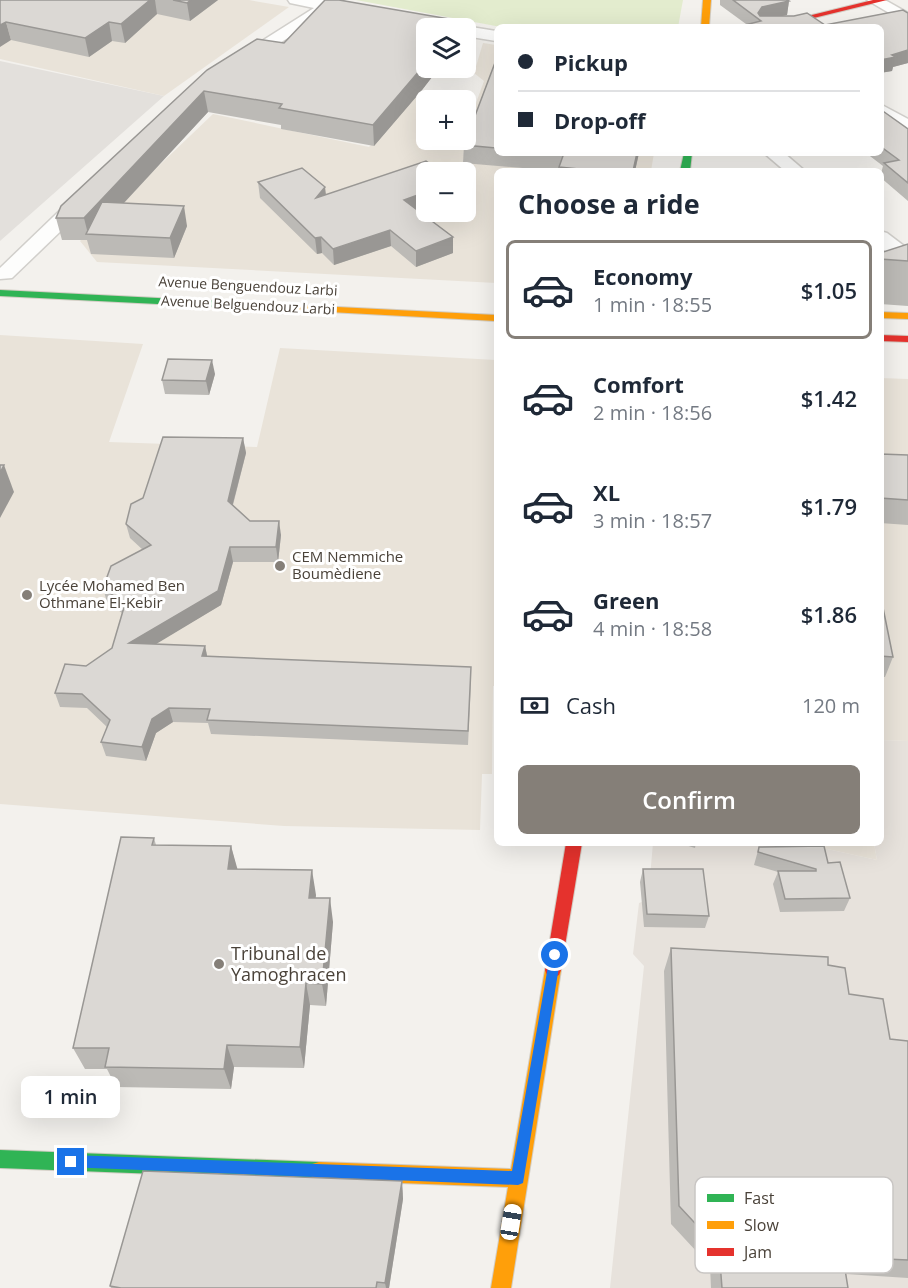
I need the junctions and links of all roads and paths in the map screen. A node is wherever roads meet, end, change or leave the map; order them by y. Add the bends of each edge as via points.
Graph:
1 (295, 0) edge
2 (707, 0) edge
3 (878, 0) edge
4 (333, 3) edge
5 (351, 10) edge
6 (908, 19) edge
7 (705, 24) edge
8 (779, 24) edge
9 (476, 33) edge
10 (494, 36) edge
11 (222, 73) edge
12 (884, 112) edge
13 (908, 127) edge
14 (778, 156) edge
15 (792, 168) edge
16 (100, 183) edge
17 (884, 240) edge
18 (908, 259) edge
19 (3, 274) edge
20 (29, 275) dead end
21 (0, 293) edge
22 (884, 315) edge
23 (908, 316) edge
24 (494, 318) edge
25 (884, 338) edge
26 (908, 339) edge
27 (573, 846) edge
28 (0, 1159) edge
29 (518, 1178) junction
30 (501, 1288) edge

1 - 4 street
2 - 7 main road
3 - 6 street
3 - 8 main road
4 - 5 street
4 - 11 street
9 - 10 street
12 - 13 street
14 - 15 street
16 - 19 street
17 - 18 street
19 - 20 main road
21 - 24 main road, Avenue Belguendouz Larbi
22 - 23 main road
25 - 26 main road
27 - 29 main road
28 - 29 main road
29 - 30 main road

